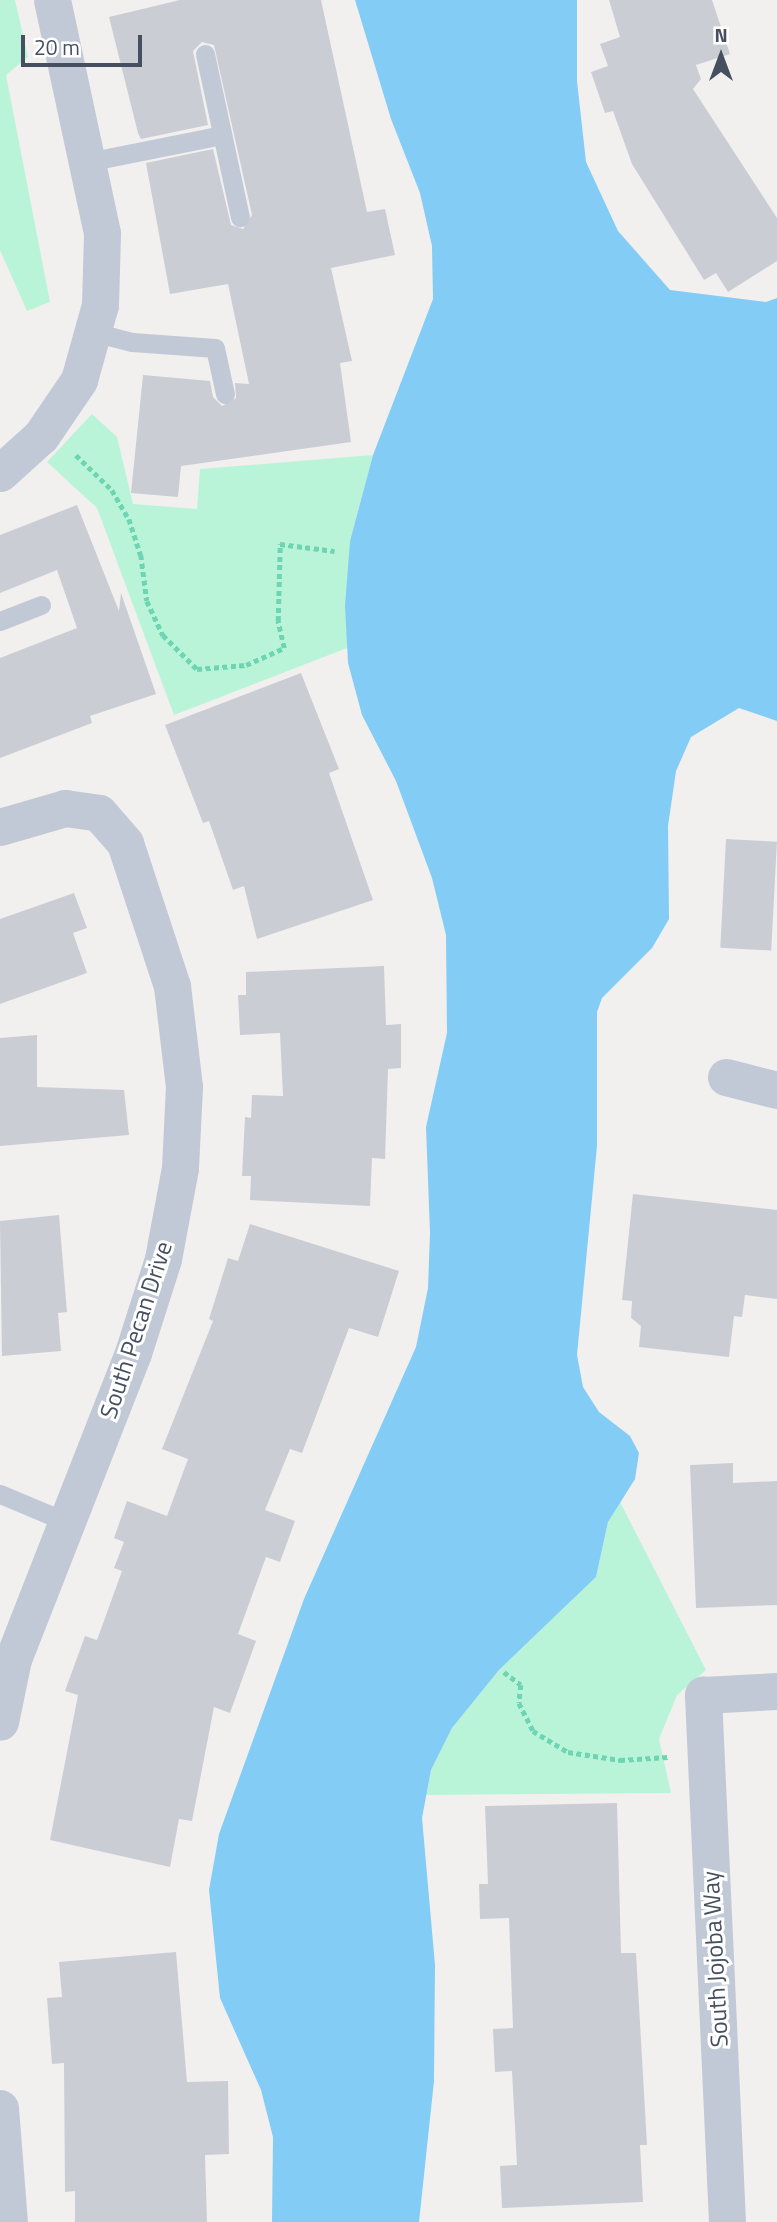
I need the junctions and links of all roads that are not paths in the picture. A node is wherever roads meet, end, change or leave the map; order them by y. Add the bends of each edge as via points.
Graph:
1 (52, 0) edge
2 (205, 54) dead end
3 (222, 135) junction
4 (87, 162) junction
5 (240, 217) dead end
6 (93, 332) junction
7 (225, 394) dead end
8 (0, 473) edge
9 (41, 605) dead end
10 (0, 621) edge
11 (0, 827) edge
12 (726, 1077) dead end
13 (777, 1090) edge
14 (0, 1494) edge
15 (67, 1522) junction
16 (777, 1692) edge
17 (0, 1722) edge
18 (0, 2108) edge
19 (9, 2222) edge
20 (727, 2222) edge

1 - 4 street
2 - 3 lane
3 - 4 lane
3 - 5 lane
4 - 6 street via 102,233 100,305
6 - 7 lane via 132,342 215,348
6 - 8 street via 79,380 48,426
9 - 10 lane
11 - 15 street, South Pecan Drive via 65,808 99,813 125,843 172,986 184,1086 180,1168 163,1259 133,1353
12 - 13 street
14 - 15 lane
15 - 17 street, South Pecan Drive via 13,1659
16 - 20 street, South Jojoba Way via 703,1695
18 - 19 street

